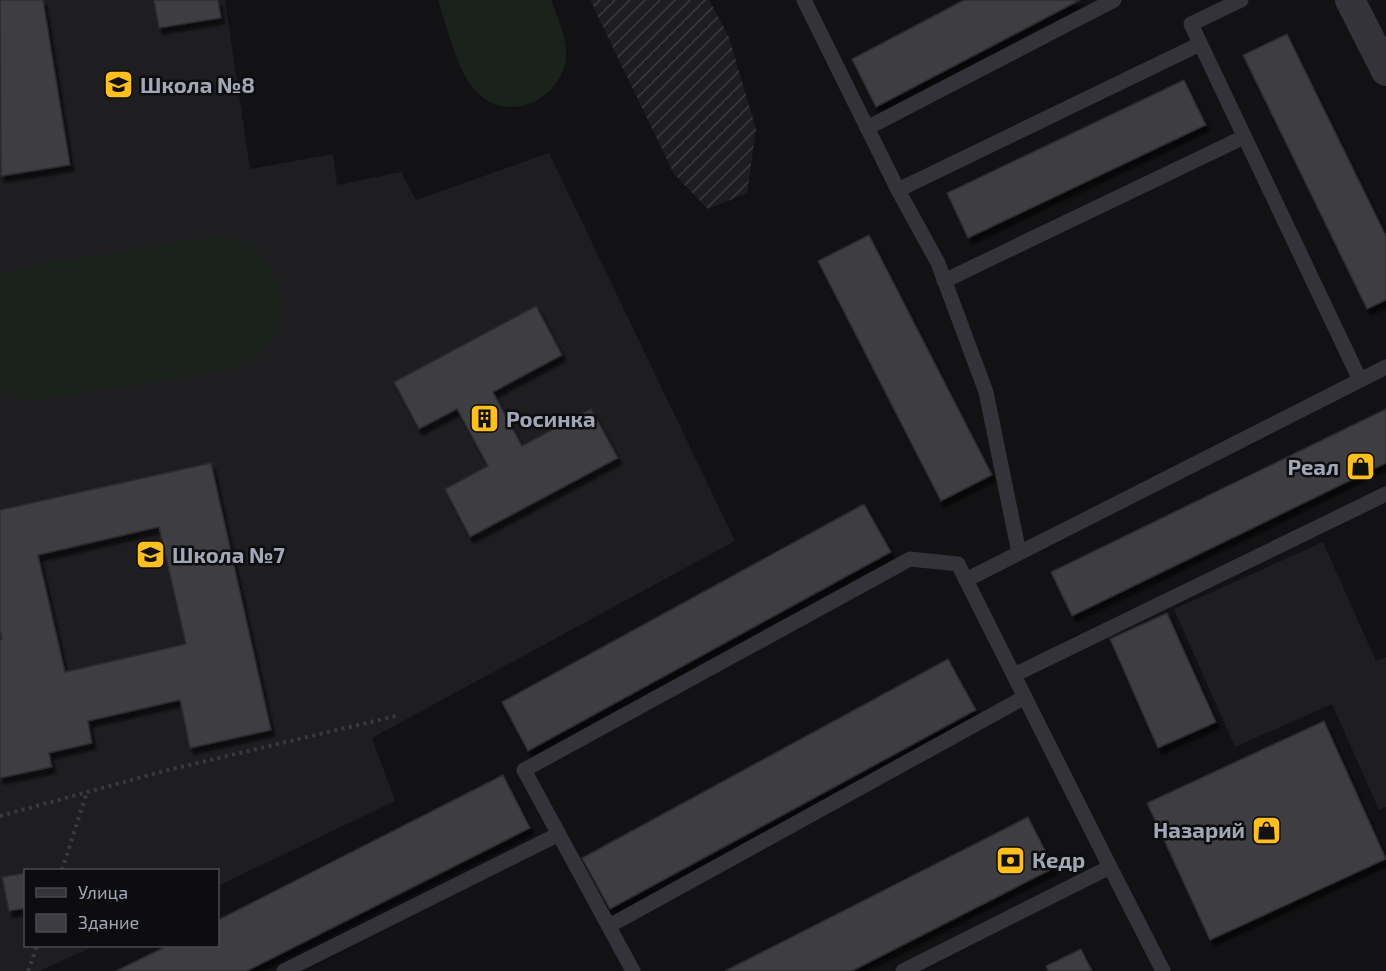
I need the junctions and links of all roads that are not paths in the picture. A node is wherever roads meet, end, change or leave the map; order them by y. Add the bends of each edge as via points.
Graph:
1 (804, 0) edge
2 (1114, 0) edge
3 (1241, 0) edge
4 (1350, 0) edge
5 (1200, 44) junction
6 (1386, 71) edge
7 (867, 128) junction
8 (1244, 137) junction
9 (898, 190) junction
10 (944, 281) junction
11 (1386, 367) edge
12 (1360, 380) junction
13 (1386, 494) edge
14 (1019, 553) junction
15 (966, 580) junction
16 (1014, 675) junction
17 (1025, 697) junction
18 (559, 834) junction
19 (1110, 867) junction
20 (609, 926) junction
21 (907, 970) edge
22 (284, 971) edge
23 (633, 971) edge
24 (1163, 971) edge

1 - 7 lane
2 - 7 lane
3 - 5 lane via 1191,24
4 - 6 street
5 - 8 lane
5 - 9 lane
7 - 9 lane
8 - 10 lane
8 - 12 lane
9 - 10 lane
10 - 14 lane via 986,392
11 - 12 lane
12 - 14 lane
13 - 16 lane
14 - 15 lane
15 - 16 lane
15 - 18 lane via 958,564 910,559 524,770
16 - 17 lane
17 - 19 lane
17 - 20 lane
18 - 20 lane
18 - 22 lane
19 - 21 lane
19 - 24 lane
20 - 23 lane

